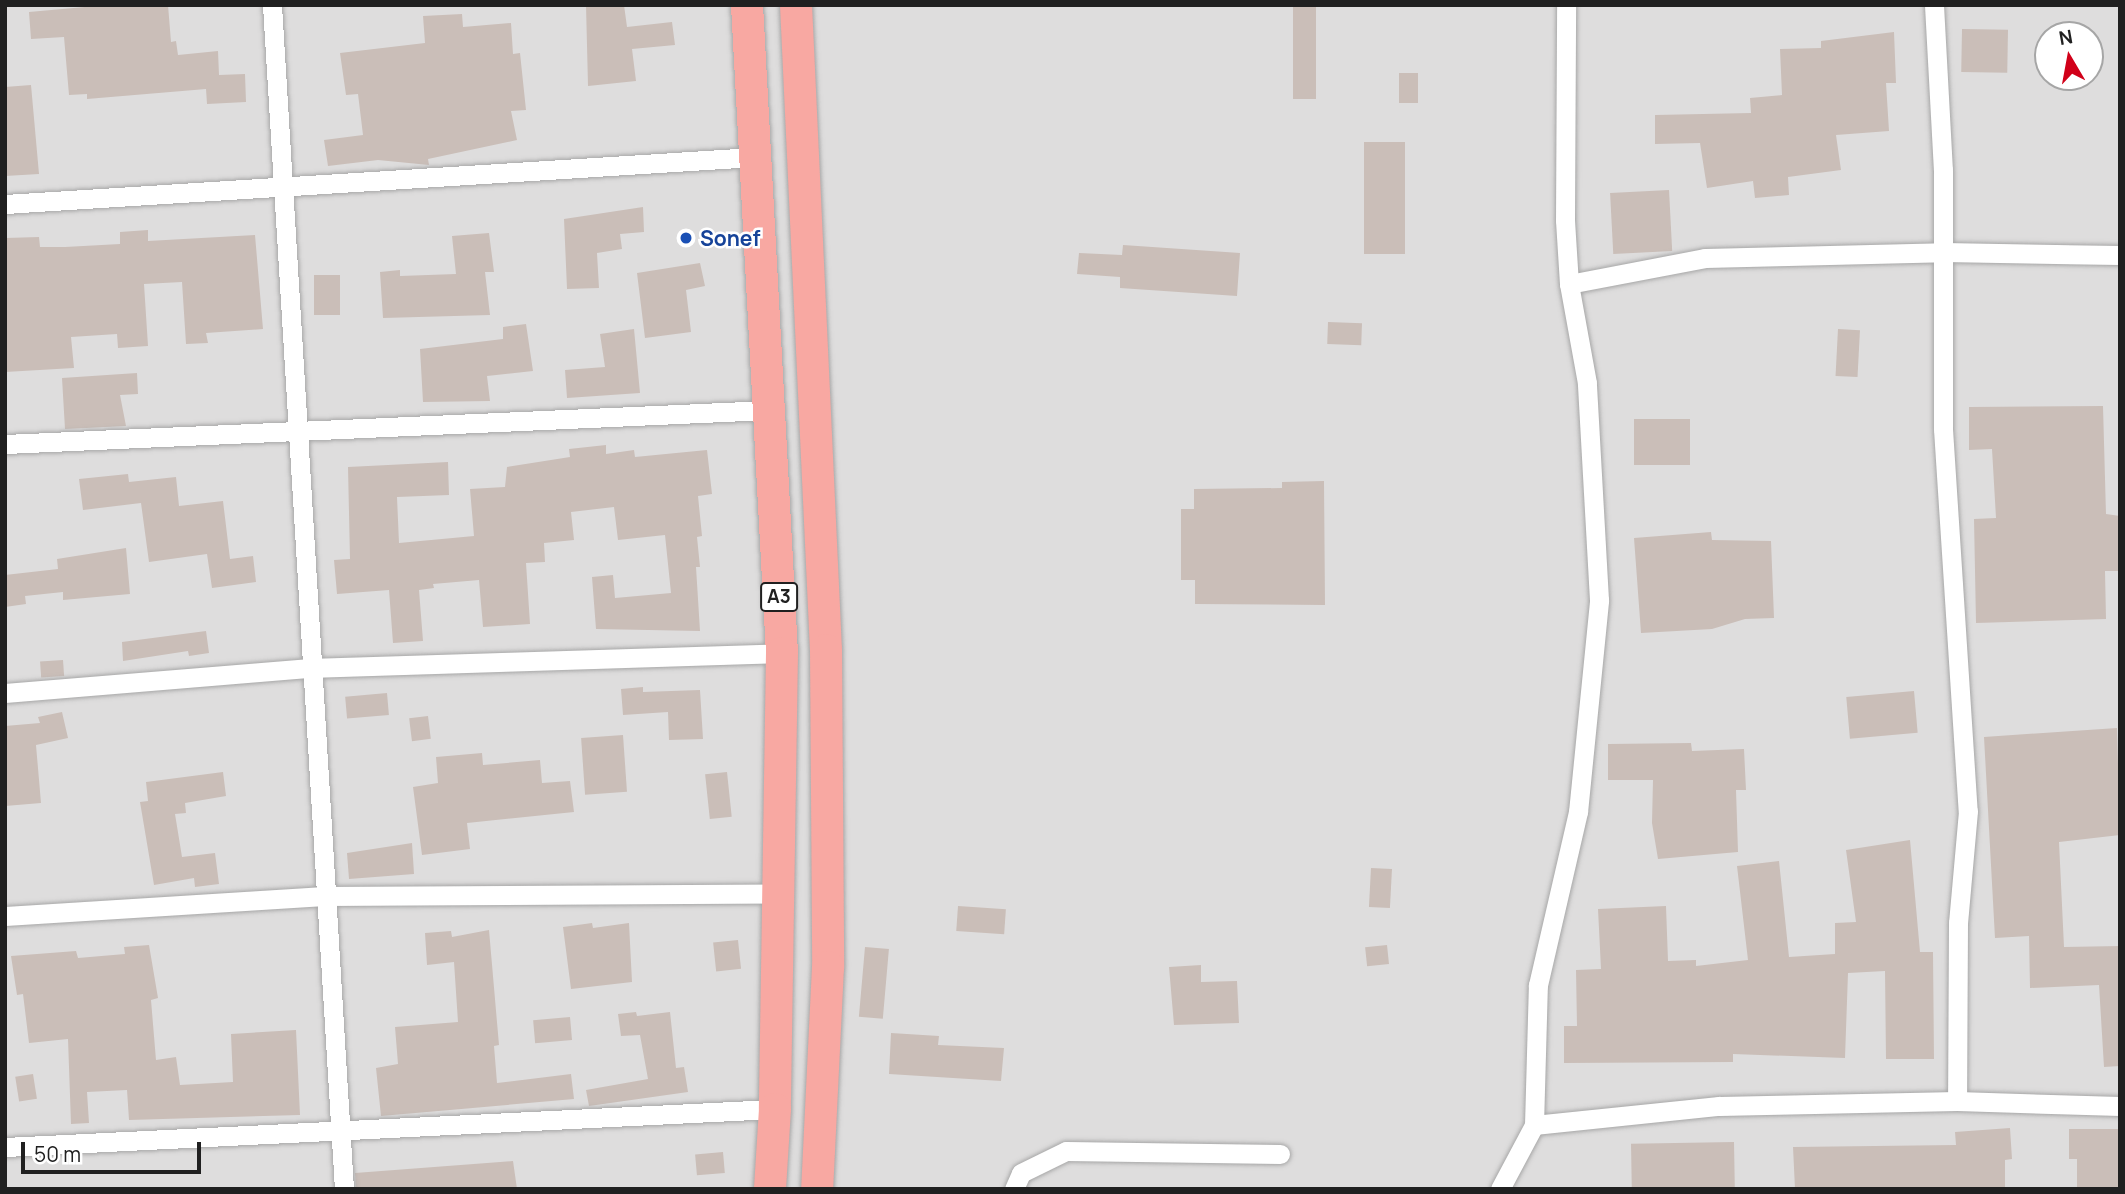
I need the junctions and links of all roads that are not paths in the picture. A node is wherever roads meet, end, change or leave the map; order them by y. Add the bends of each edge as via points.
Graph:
1 (272, 5) edge
2 (747, 5) edge
3 (796, 5) edge
4 (1566, 5) edge
5 (1934, 5) edge
6 (755, 157) junction
7 (281, 185) junction
8 (5, 204) edge
9 (1943, 252) junction
10 (2120, 255) edge
11 (1569, 284) junction
12 (768, 410) junction
13 (295, 430) junction
14 (5, 444) edge
15 (822, 565) junction
16 (778, 568) junction
17 (782, 653) junction
18 (310, 668) junction
19 (5, 693) edge
20 (779, 894) junction
21 (324, 896) junction
22 (5, 916) edge
23 (1957, 1101) junction
24 (2120, 1106) edge
25 (775, 1109) junction
26 (1534, 1125) junction
27 (340, 1128) junction
28 (5, 1147) edge
29 (1280, 1154) dead end
30 (344, 1189) edge
31 (770, 1189) edge
32 (817, 1189) edge
33 (1014, 1189) edge
34 (1500, 1189) edge

1 - 7 street
2 - 6 highway, A3
3 - 15 highway, A3
4 - 11 street via 1564,220
5 - 9 street
6 - 7 street
6 - 12 highway, A3
7 - 8 street
7 - 13 street
9 - 10 street
9 - 11 street via 1705,258
9 - 23 street via 1943,429 1968,811 1958,922
11 - 26 street via 1587,383 1599,600 1578,812 1538,985
12 - 13 street
12 - 16 highway, A3
13 - 14 street
13 - 18 street
15 - 16 highway
15 - 32 highway, A3 via 828,967
16 - 17 highway, A3
17 - 18 street
17 - 20 highway, A3
18 - 19 street
18 - 21 street
20 - 21 street
20 - 25 highway, A3
21 - 22 street
21 - 27 street
23 - 24 street
23 - 26 street via 1719,1106
25 - 27 street
25 - 31 highway, A3
26 - 34 street
27 - 28 street
27 - 30 street
29 - 33 street via 1066,1151 1021,1173

